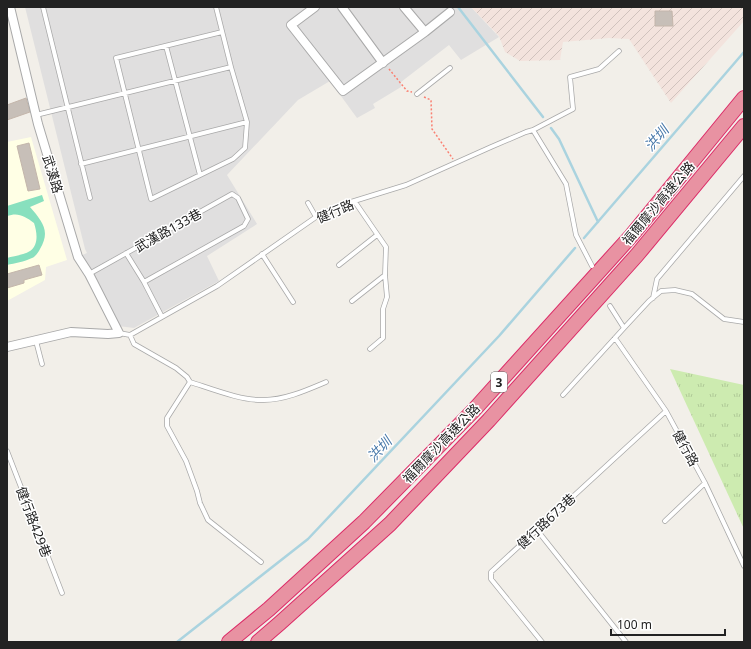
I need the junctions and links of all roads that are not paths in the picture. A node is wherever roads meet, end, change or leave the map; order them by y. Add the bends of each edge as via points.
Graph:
1 (10, 7) edge
2 (43, 7) edge
3 (216, 7) edge
4 (315, 7) edge
5 (342, 7) edge
6 (404, 7) edge
7 (450, 12) dead end
8 (10, 18) edge
9 (222, 32) junction
10 (425, 32) junction
11 (166, 46) junction
12 (619, 51) dead end
13 (383, 63) junction
14 (231, 67) junction
15 (450, 68) dead end
16 (175, 81) junction
17 (125, 93) junction
18 (417, 94) road end
19 (744, 98) edge
20 (68, 107) junction
21 (35, 115) junction
22 (247, 122) junction
23 (744, 126) edge
24 (533, 130) junction
25 (190, 137) junction
26 (139, 149) junction
27 (81, 164) junction
28 (200, 175) junction
29 (744, 176) edge
30 (90, 198) dead end
31 (355, 202) junction
32 (308, 203) dead end
33 (316, 217) junction
34 (377, 234) junction
35 (126, 253) junction
36 (262, 254) junction
37 (339, 264) dead end
38 (592, 266) dead end
39 (89, 274) junction
40 (385, 275) junction
41 (144, 282) junction
42 (653, 298) junction
43 (352, 301) dead end
44 (293, 302) dead end
45 (610, 306) dead end
46 (162, 317) junction
47 (744, 322) edge
48 (624, 328) junction
49 (119, 333) junction
50 (130, 334) junction
51 (615, 338) junction
52 (36, 341) junction
53 (7, 347) edge
54 (370, 349) dead end
55 (42, 364) dead end
56 (190, 382) junction
57 (326, 382) dead end
58 (564, 395) dead end
59 (666, 411) junction
60 (7, 451) edge
61 (705, 483) junction
62 (665, 521) dead end
63 (537, 530) junction
64 (261, 562) dead end
65 (744, 566) edge
66 (62, 593) dead end
67 (229, 642) edge
68 (258, 642) edge
69 (542, 642) edge
70 (626, 642) edge

1 - 8 street, 武漢路
2 - 20 lane
3 - 9 lane
4 - 13 street via 291,25 343,92
5 - 13 street
6 - 10 street
7 - 10 street
8 - 21 street, 武漢路
9 - 11 lane
9 - 14 lane
10 - 13 street
11 - 16 lane
11 - 17 lane via 116,58
12 - 24 lane, 健行路 via 599,68 570,77 573,109
14 - 16 lane
14 - 22 lane
15 - 18 lane
16 - 17 lane
16 - 25 lane
17 - 20 lane
17 - 26 lane
19 - 67 highway, 福爾摩沙高速公路 / 3 via 631,236 473,411 364,522
20 - 21 lane
20 - 27 lane
21 - 39 street, 武漢路 via 78,257
22 - 25 lane
22 - 28 lane via 245,148 233,159
23 - 68 highway, 福爾摩沙高速公路 / 3 via 637,255 489,420 390,524
24 - 31 lane, 健行路 via 406,185
24 - 38 lane via 566,184 576,235
25 - 26 lane
25 - 28 lane
26 - 27 lane
26 - 28 lane via 151,199
27 - 30 lane
29 - 42 lane via 657,279
31 - 33 lane, 健行路 via 338,206
31 - 34 lane
32 - 33 lane
33 - 36 lane, 健行路
34 - 37 lane
34 - 40 lane via 386,247
35 - 39 lane, 武漢路133巷
35 - 41 lane
35 - 41 lane, 武漢路133巷 via 232,194 238,198 248,219 244,226
36 - 44 lane
36 - 46 lane, 健行路 via 217,286
39 - 49 street, 武漢路
40 - 43 lane
40 - 54 lane via 387,297 383,309 383,338
41 - 46 lane
42 - 47 lane via 661,292 675,290 692,294 724,319
42 - 48 lane
45 - 48 lane
46 - 50 lane, 健行路
48 - 51 lane
49 - 50 lane
49 - 52 street via 71,332
50 - 56 lane via 134,344 176,368
51 - 58 lane
51 - 59 lane, 健行路
52 - 53 street
52 - 55 lane
56 - 57 lane via 246,398 265,400 298,394
56 - 64 lane via 168,418 167,426 186,461 208,520
59 - 61 lane, 健行路
59 - 63 lane, 健行路673巷
60 - 66 lane, 健行路429巷
61 - 62 lane
61 - 65 lane, 健行路
63 - 69 lane, 健行路673巷 via 491,572 491,579
63 - 70 lane

